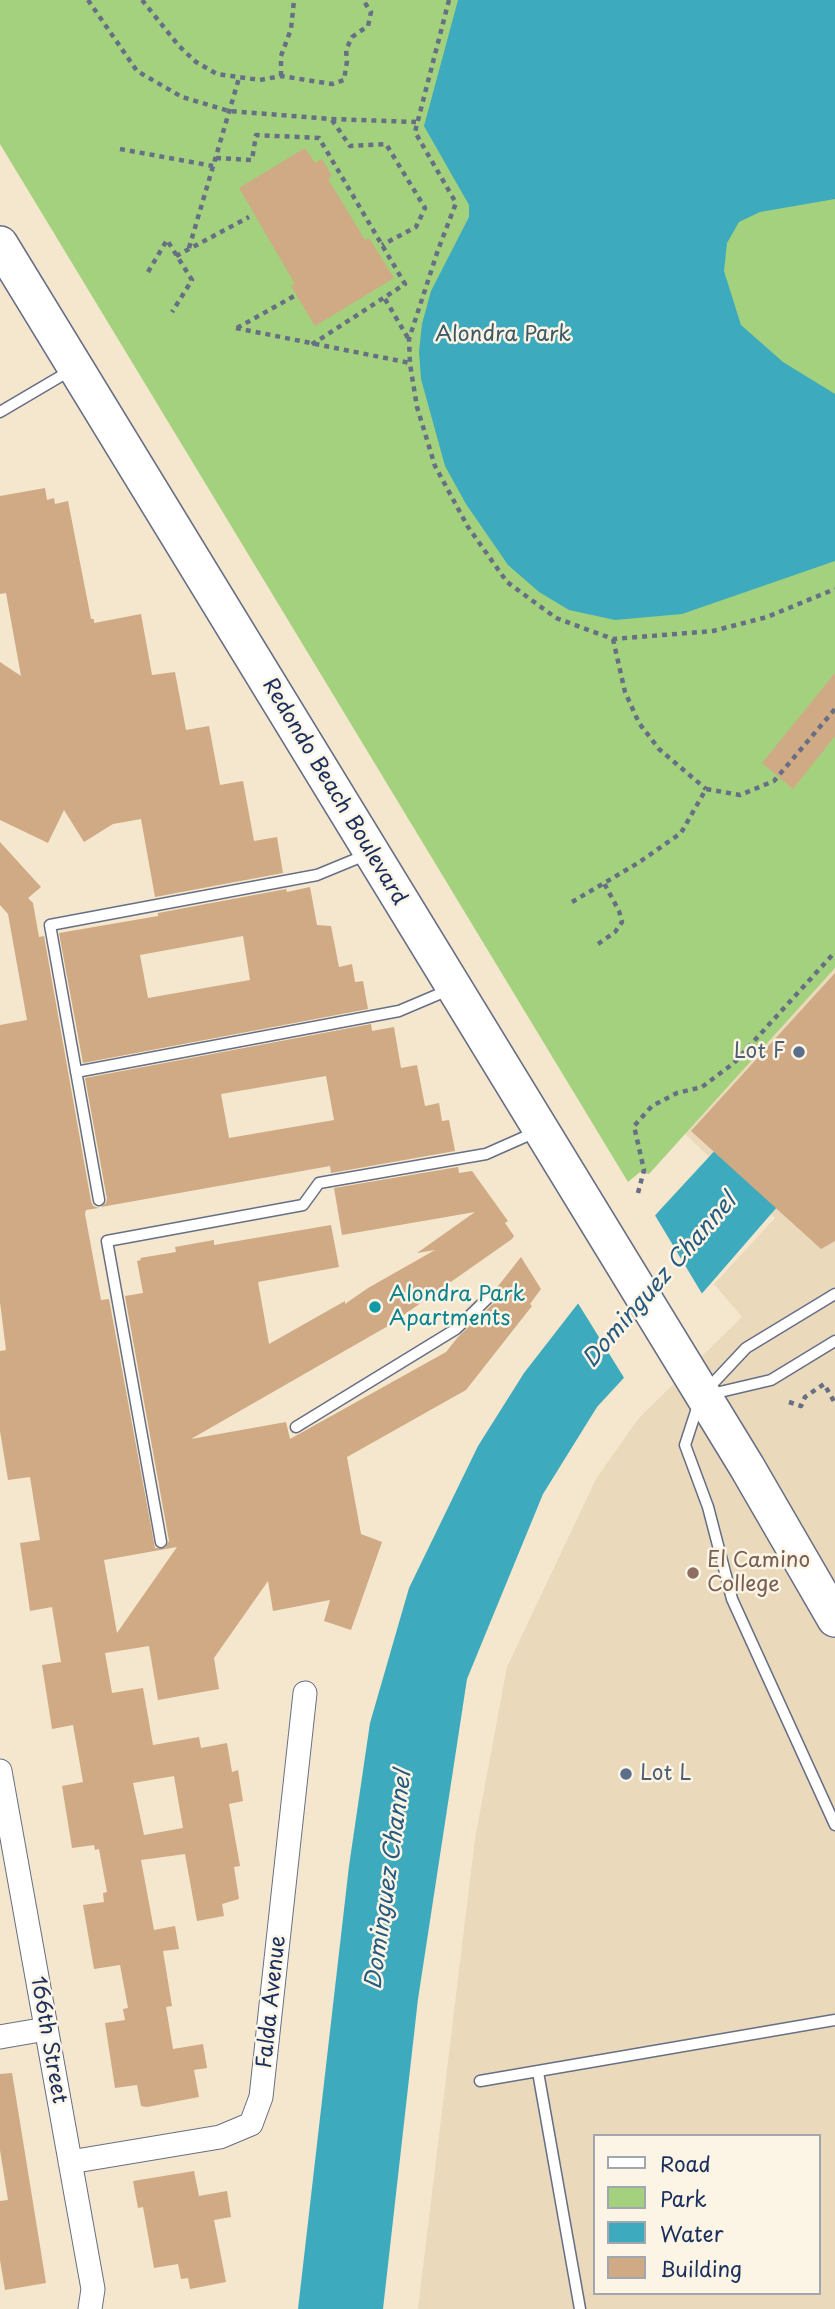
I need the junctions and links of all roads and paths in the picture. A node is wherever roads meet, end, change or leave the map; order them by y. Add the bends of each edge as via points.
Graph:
1 (88, 0) edge
2 (142, 0) edge
3 (294, 0) edge
4 (363, 0) edge
5 (449, 0) edge
6 (281, 76) junction
7 (239, 78) junction
8 (229, 111) junction
9 (331, 119) junction
10 (416, 122) junction
11 (120, 149) dead end
12 (216, 158) junction
13 (213, 166) junction
14 (249, 217) dead end
15 (0, 244) edge
16 (382, 245) junction
17 (189, 248) junction
18 (176, 256) junction
19 (148, 272) dead end
20 (296, 295) dead end
21 (385, 299) junction
22 (172, 312) dead end
23 (409, 339) junction
24 (311, 345) junction
25 (410, 363) junction
26 (74, 368) junction
27 (0, 412) edge
28 (835, 589) edge
29 (613, 639) junction
30 (835, 709) edge
31 (706, 789) junction
32 (371, 853) junction
33 (604, 883) junction
34 (572, 901) dead end
35 (598, 944) dead end
36 (835, 952) edge
37 (453, 988) junction
38 (76, 1073) junction
39 (540, 1130) junction
40 (638, 1193) dead end
41 (99, 1200) dead end
42 (835, 1294) edge
43 (490, 1296) dead end
44 (835, 1340) edge
45 (701, 1396) junction
46 (789, 1402) dead end
47 (835, 1403) edge
48 (296, 1427) dead end
49 (161, 1542) dead end
50 (835, 1619) edge
51 (304, 1693) dead end
52 (0, 1771) edge
53 (835, 1825) edge
54 (835, 2020) edge
55 (46, 2029) junction
56 (0, 2037) edge
57 (538, 2072) junction
58 (480, 2081) dead end
59 (70, 2162) junction
60 (90, 2309) edge
61 (580, 2309) edge

1 - 8 path via 137,71 182,97
2 - 7 path via 196,62 217,74
3 - 6 path
4 - 6 path via 371,12 368,26 352,37 346,50 344,80 331,84
5 - 10 path
6 - 7 path
7 - 8 path
8 - 9 path
8 - 12 path
9 - 10 path
9 - 16 path via 350,146 386,144 425,208 415,227
10 - 23 path via 415,132 456,203
11 - 13 path
12 - 13 path
12 - 16 path via 252,160 256,135 318,138
13 - 17 path
14 - 17 path
15 - 26 main road, Redondo Beach Boulevard
16 - 21 path via 405,284
17 - 18 path
18 - 19 path via 167,240
18 - 22 path via 192,280
20 - 24 path via 236,328
21 - 23 path
21 - 24 path
23 - 25 path
24 - 25 path
25 - 29 path via 417,407 435,466 468,527 506,582 556,618
26 - 27 lane
26 - 32 main road, Redondo Beach Boulevard
28 - 29 path via 767,617 713,631
29 - 31 path via 625,692 639,723 659,749
30 - 31 path via 774,781 740,795
31 - 33 path via 681,833
32 - 37 main road, Redondo Beach Boulevard
32 - 38 lane via 317,874 50,925
33 - 34 path
33 - 35 path via 622,922
36 - 40 path via 734,1063 702,1087 652,1106 634,1126 644,1170
37 - 38 lane via 399,1011
37 - 39 main road, Redondo Beach Boulevard
38 - 41 lane
39 - 45 main road, Redondo Beach Boulevard
39 - 49 lane via 486,1154 319,1183 303,1205 107,1241
42 - 45 lane via 746,1348
43 - 48 lane via 456,1329
44 - 45 lane via 771,1380
45 - 50 main road, Redondo Beach Boulevard
45 - 53 lane via 685,1445 708,1507 732,1599
46 - 47 path via 801,1406 824,1384
51 - 59 street, Falda Avenue via 261,2097 251,2124 220,2137
52 - 55 street, 166th Street
54 - 57 lane
55 - 56 street
55 - 59 street, 166th Street
57 - 58 lane
57 - 61 lane
59 - 60 street, 166th Street via 93,2289

